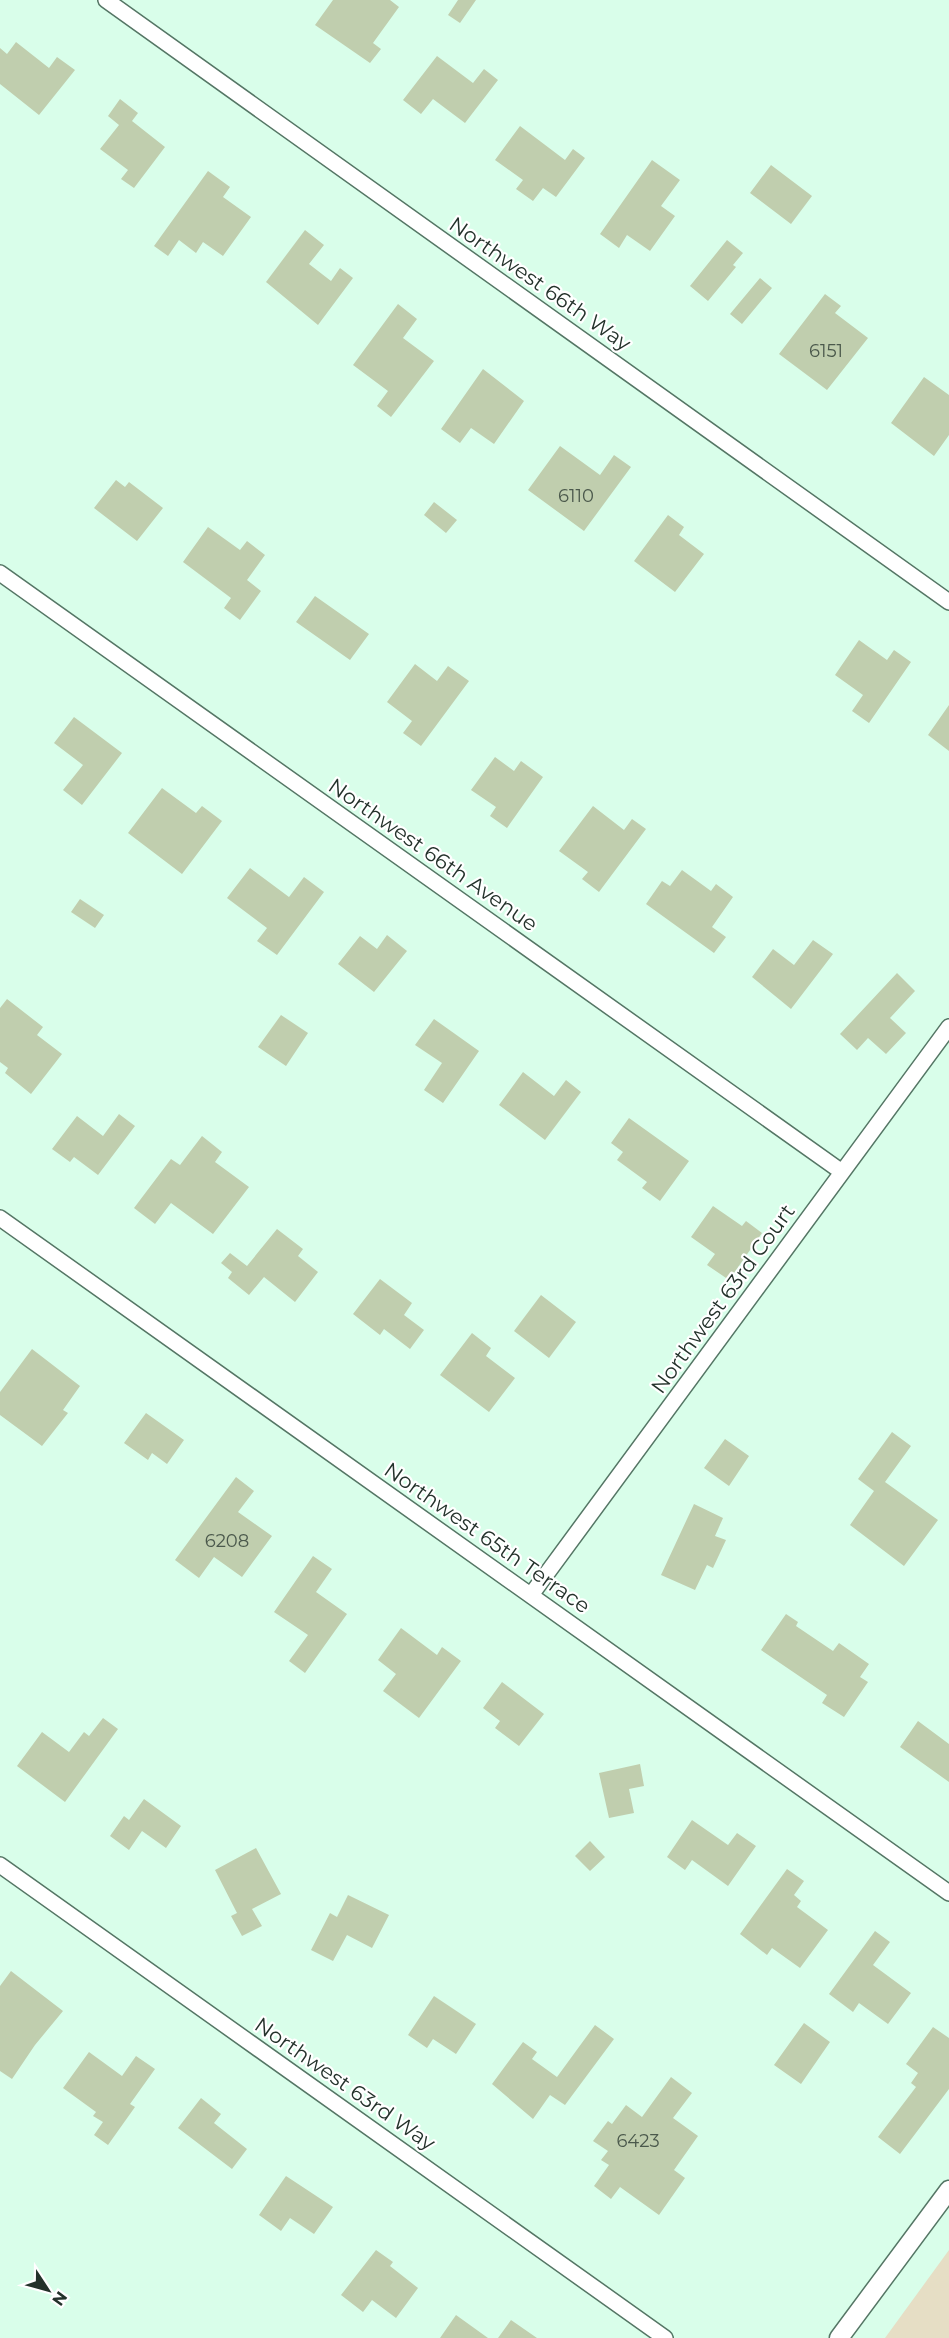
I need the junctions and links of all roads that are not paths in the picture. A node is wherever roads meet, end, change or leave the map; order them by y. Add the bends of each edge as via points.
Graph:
1 (106, 0) edge
2 (0, 573) edge
3 (949, 602) edge
4 (949, 1027) edge
5 (842, 1172) junction
6 (0, 1218) edge
7 (531, 1596) junction
8 (0, 1865) edge
9 (949, 1893) edge
10 (949, 2190) edge
11 (665, 2338) edge
12 (839, 2338) edge

1 - 3 street, Northwest 66th Way
2 - 5 street, Northwest 66th Avenue
4 - 5 street, Northwest 63rd Court
5 - 7 street, Northwest 63rd Court
6 - 7 street, Northwest 65th Terrace
7 - 9 street, Northwest 65th Terrace
8 - 11 street, Northwest 63rd Way
10 - 12 street

